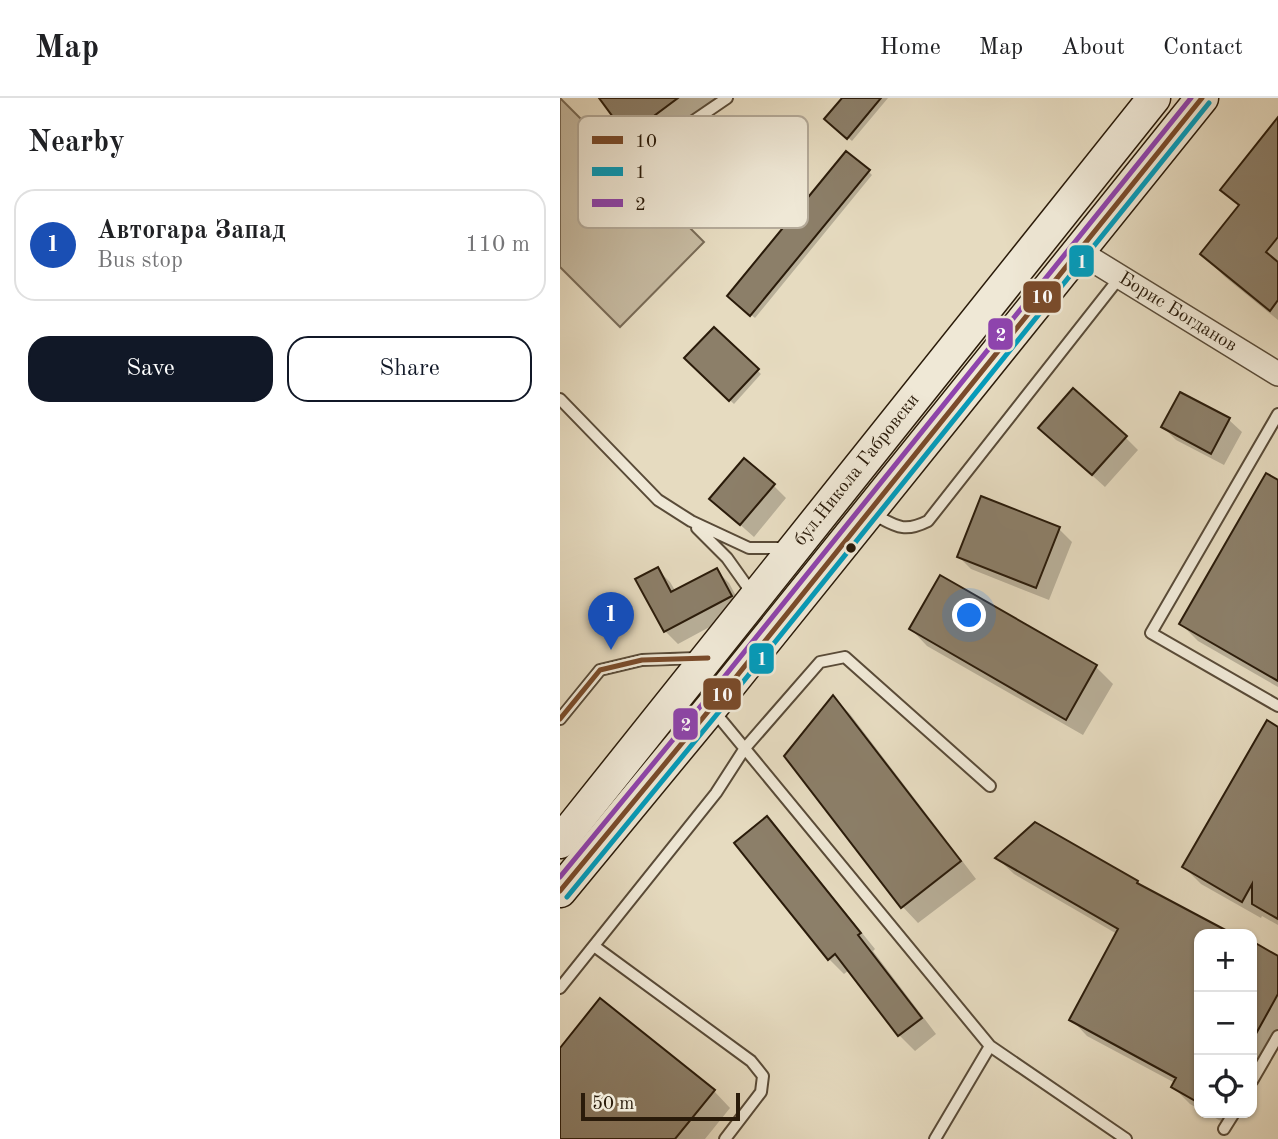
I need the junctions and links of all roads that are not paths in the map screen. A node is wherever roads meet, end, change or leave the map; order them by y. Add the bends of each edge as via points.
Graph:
1 (727, 98) edge
2 (1154, 98) edge
3 (1202, 98) edge
4 (701, 116) edge
5 (1078, 251) junction
6 (1120, 276) junction
7 (1278, 374) edge
8 (560, 399) edge
9 (1278, 414) edge
10 (869, 512) junction
11 (691, 521) junction
12 (795, 548) junction
13 (756, 598) junction
14 (708, 658) junction
15 (1278, 706) edge
16 (711, 708) junction
17 (560, 719) edge
18 (744, 748) junction
19 (990, 786) dead end
20 (560, 842) edge
21 (560, 891) edge
22 (594, 946) junction
23 (560, 988) edge
24 (1278, 1036) edge
25 (990, 1046) junction
26 (1257, 1072) edge
27 (1231, 1118) edge
28 (1224, 1129) dead end
29 (725, 1139) edge
30 (935, 1139) edge
31 (1126, 1139) edge

1 - 4 lane
2 - 12 street, бул.Никола Габровски
3 - 5 street, бул.Никола Габровски
5 - 6 street, Борис Богданов
5 - 10 street, бул.Никола Габровски
6 - 7 street, Борис Богданов
6 - 10 lane via 928,521 900,528
8 - 11 lane via 658,499
9 - 15 lane via 1151,633
10 - 16 street, бул.Никола Габровски
11 - 12 lane via 749,548
11 - 13 lane via 727,558
12 - 13 street, бул.Никола Габровски
13 - 14 street, бул.Никола Габровски
14 - 17 lane via 642,660 600,670
14 - 20 street, бул.Никола Габровски
16 - 18 lane
16 - 21 street, бул.Никола Габровски
18 - 19 lane via 820,662 845,657
18 - 22 lane via 716,793
18 - 25 lane
22 - 23 lane
22 - 29 lane via 751,1061 763,1076 761,1092
24 - 26 lane
25 - 30 lane
25 - 31 lane
27 - 28 lane

